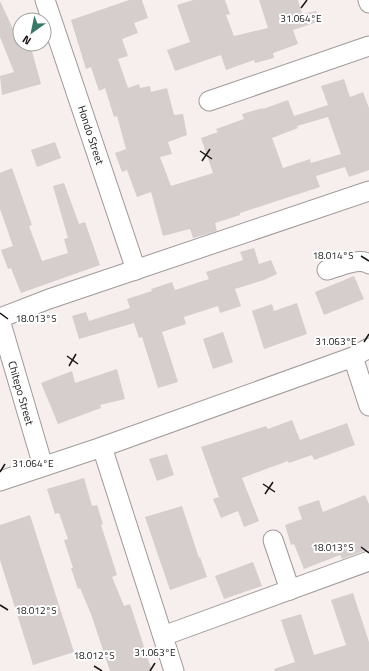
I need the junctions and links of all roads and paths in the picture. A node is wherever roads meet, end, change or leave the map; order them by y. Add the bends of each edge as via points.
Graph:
1 (45, 0) edge
2 (368, 0) edge
3 (369, 3) edge
4 (369, 46) edge
5 (210, 101) dead end
6 (369, 191) edge
7 (369, 264) edge
8 (136, 270) junction
9 (327, 270) dead end
10 (0, 319) edge
11 (369, 348) edge
12 (353, 357) junction
13 (369, 406) edge
14 (102, 447) junction
15 (43, 466) junction
16 (0, 481) edge
17 (273, 540) dead end
18 (369, 561) edge
19 (290, 590) junction
20 (163, 636) junction
21 (174, 671) edge

1 - 8 street, Hondo Street
2 - 3 street
4 - 5 street
6 - 8 street
7 - 9 street via 357,262
8 - 10 street
10 - 15 street, Chitepo Street
11 - 12 street
12 - 13 street
12 - 14 street
14 - 15 street
14 - 20 street
15 - 16 street
17 - 19 street
18 - 19 street
19 - 20 street
20 - 21 street

